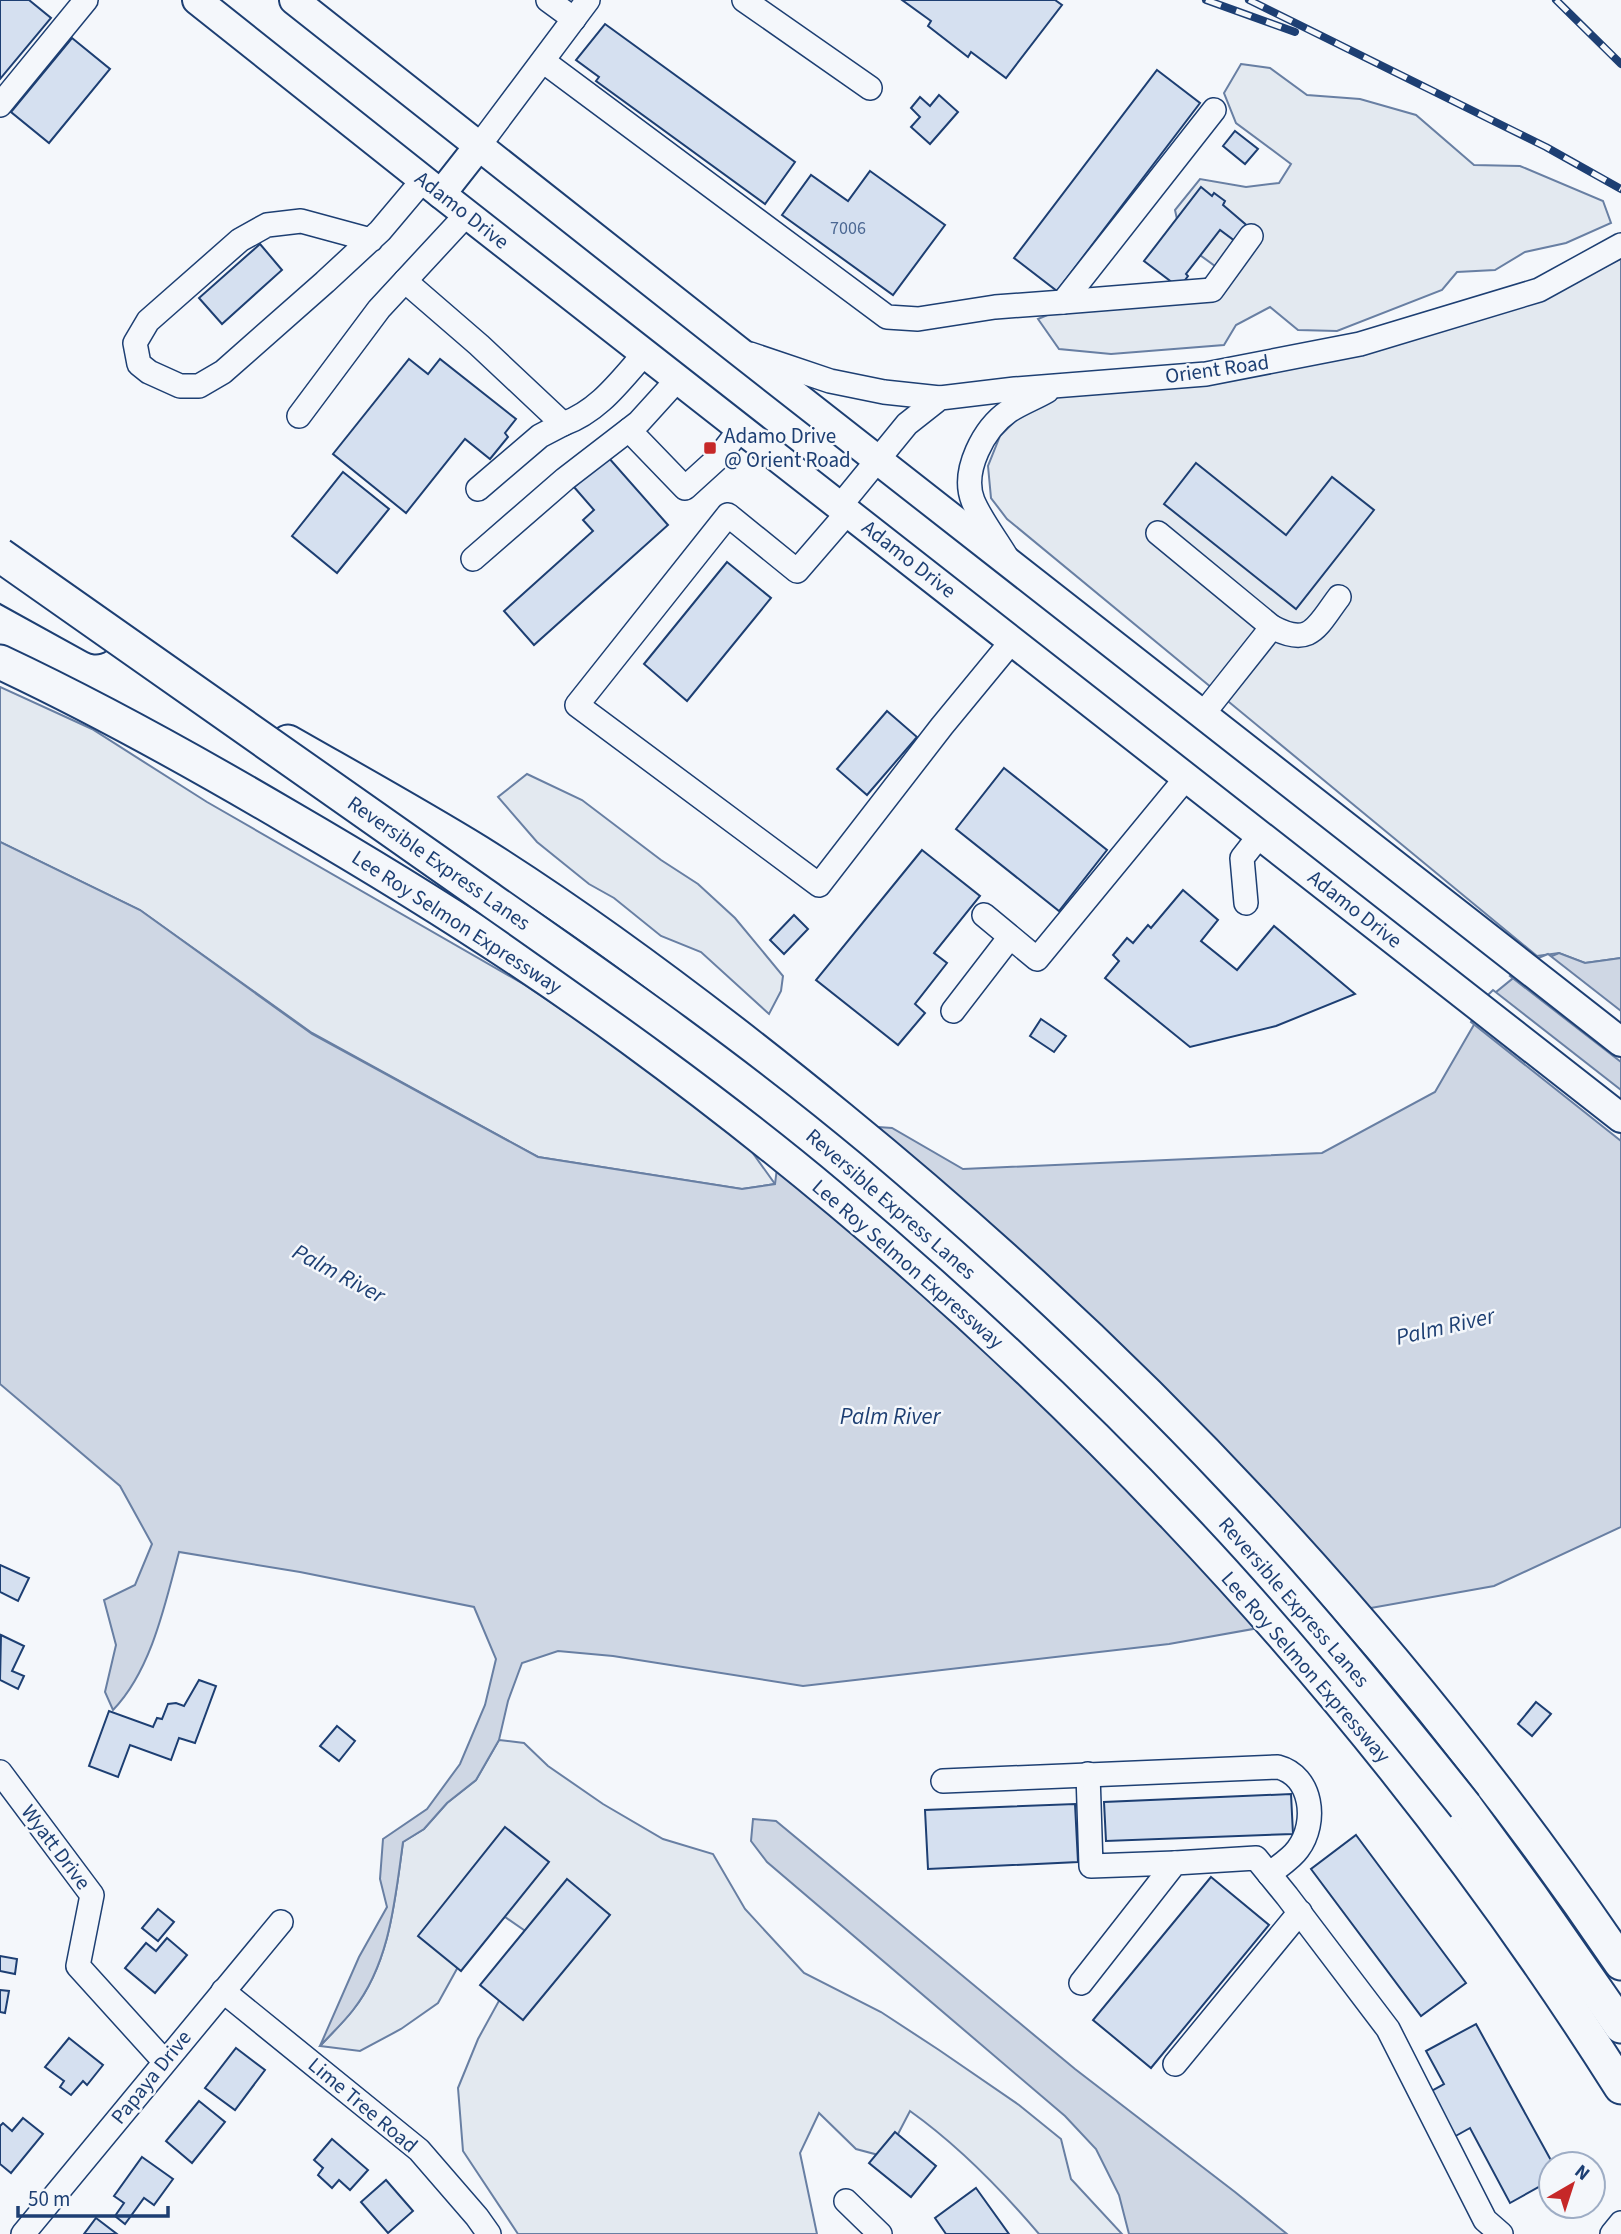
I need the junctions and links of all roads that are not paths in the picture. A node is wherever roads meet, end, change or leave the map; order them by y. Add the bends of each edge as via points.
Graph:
1 (86, 0) edge
2 (197, 0) edge
3 (295, 0) edge
4 (548, 0) edge
5 (589, 0) edge
6 (744, 0) edge
7 (574, 19) junction
8 (543, 61) junction
9 (870, 88) dead end
10 (0, 105) edge
11 (1214, 110) dead end
12 (478, 146) junction
13 (432, 187) junction
14 (467, 214) junction
15 (1251, 236) dead end
16 (371, 240) junction
17 (1619, 246) edge
18 (405, 282) junction
19 (1063, 302) junction
20 (736, 349) junction
21 (645, 353) junction
22 (678, 379) junction
23 (1057, 386) junction
24 (940, 398) junction
25 (299, 416) dead end
26 (563, 424) junction
27 (741, 428) junction
28 (629, 430) junction
29 (876, 459) junction
30 (478, 489) dead end
31 (844, 509) junction
32 (1158, 533) dead end
33 (0, 555) edge
34 (473, 559) dead end
35 (1010, 562) junction
36 (0, 584) edge
37 (1339, 597) dead end
38 (1272, 627) junction
39 (1012, 641) junction
40 (0, 662) edge
41 (1203, 714) junction
42 (1186, 778) junction
43 (1260, 835) junction
44 (1246, 903) dead end
45 (984, 915) dead end
46 (1010, 937) junction
47 (953, 1011) dead end
48 (1621, 1042) edge
49 (1621, 1118) edge
50 (0, 1772) edge
51 (1088, 1774) junction
52 (943, 1781) dead end
53 (1175, 1863) junction
54 (1269, 1874) junction
55 (1300, 1912) junction
56 (281, 1922) dead end
57 (1621, 1963) edge
58 (1081, 1983) dead end
59 (223, 1991) junction
60 (1621, 2026) edge
61 (164, 2061) junction
62 (1175, 2064) dead end
63 (1616, 2078) edge
64 (846, 2201) dead end
65 (1621, 2222) edge
66 (23, 2234) edge
67 (489, 2234) edge
68 (880, 2234) edge
69 (1501, 2234) edge
70 (1612, 2234) edge

1 - 10 street
2 - 13 main road, Adamo Drive
3 - 12 main road
4 - 7 street
5 - 7 street
6 - 9 street
7 - 8 street
8 - 12 street
8 - 19 street via 887,317 918,319
11 - 19 street
12 - 13 main road
12 - 20 main road
13 - 14 main road, Adamo Drive
13 - 16 street
14 - 18 street
14 - 21 main road, Adamo Drive
15 - 19 street via 1212,290
16 - 16 street via 223,372 200,386 180,386 139,364 135,343 148,321 240,240 267,225 301,221
17 - 23 street, Orient Road via 1539,290 1360,344 1206,374
18 - 25 street via 379,309
18 - 26 street
20 - 24 street, Orient Road via 830,381
20 - 29 main road
21 - 22 main road, Adamo Drive
21 - 26 street via 604,400
22 - 27 main road, Adamo Drive
22 - 28 street
23 - 24 street, Orient Road
23 - 35 street via 1007,412 975,455 970,476 972,500
24 - 29 street via 907,424
26 - 30 street via 540,436
27 - 28 street via 718,458 685,488
27 - 31 main road, Adamo Drive
28 - 34 street
29 - 31 street
29 - 35 main road
31 - 39 main road, Adamo Drive
31 - 39 street via 797,571 727,515 577,705 819,885
32 - 38 street
33 - 60 highway, Reversible Express Lanes, bridge via 683,1037 840,1159 989,1289 1206,1502 1340,1651 1465,1806
35 - 41 main road
36 - 57 highway via 258,725 481,855 635,960 776,1066 948,1207 1104,1349 1275,1525 1426,1702
37 - 38 street via 1306,635 1289,637
38 - 41 street
39 - 42 main road, Adamo Drive
40 - 63 highway, Lee Roy Selmon Expressway via 147,736 310,829 530,968 759,1135 921,1272 1084,1425 1280,1634 1417,1798
41 - 48 main road
42 - 43 main road, Adamo Drive
42 - 46 street via 1037,959
43 - 44 street via 1242,859
43 - 49 main road, Adamo Drive
45 - 46 street
46 - 47 street
50 - 61 street, Wyatt Drive via 92,1895 78,1966
51 - 52 street
51 - 53 street via 1091,1866
51 - 54 street via 1290,1770 1305,1790 1310,1821 1299,1848
53 - 54 street via 1256,1858
53 - 58 street
54 - 55 street
55 - 62 street
55 - 69 street via 1388,2029 1485,2220
56 - 59 street, Papaya Drive
59 - 61 street, Papaya Drive
59 - 67 street, Lime Tree Road via 419,2150
61 - 66 street, Papaya Drive
64 - 68 street
65 - 70 street

